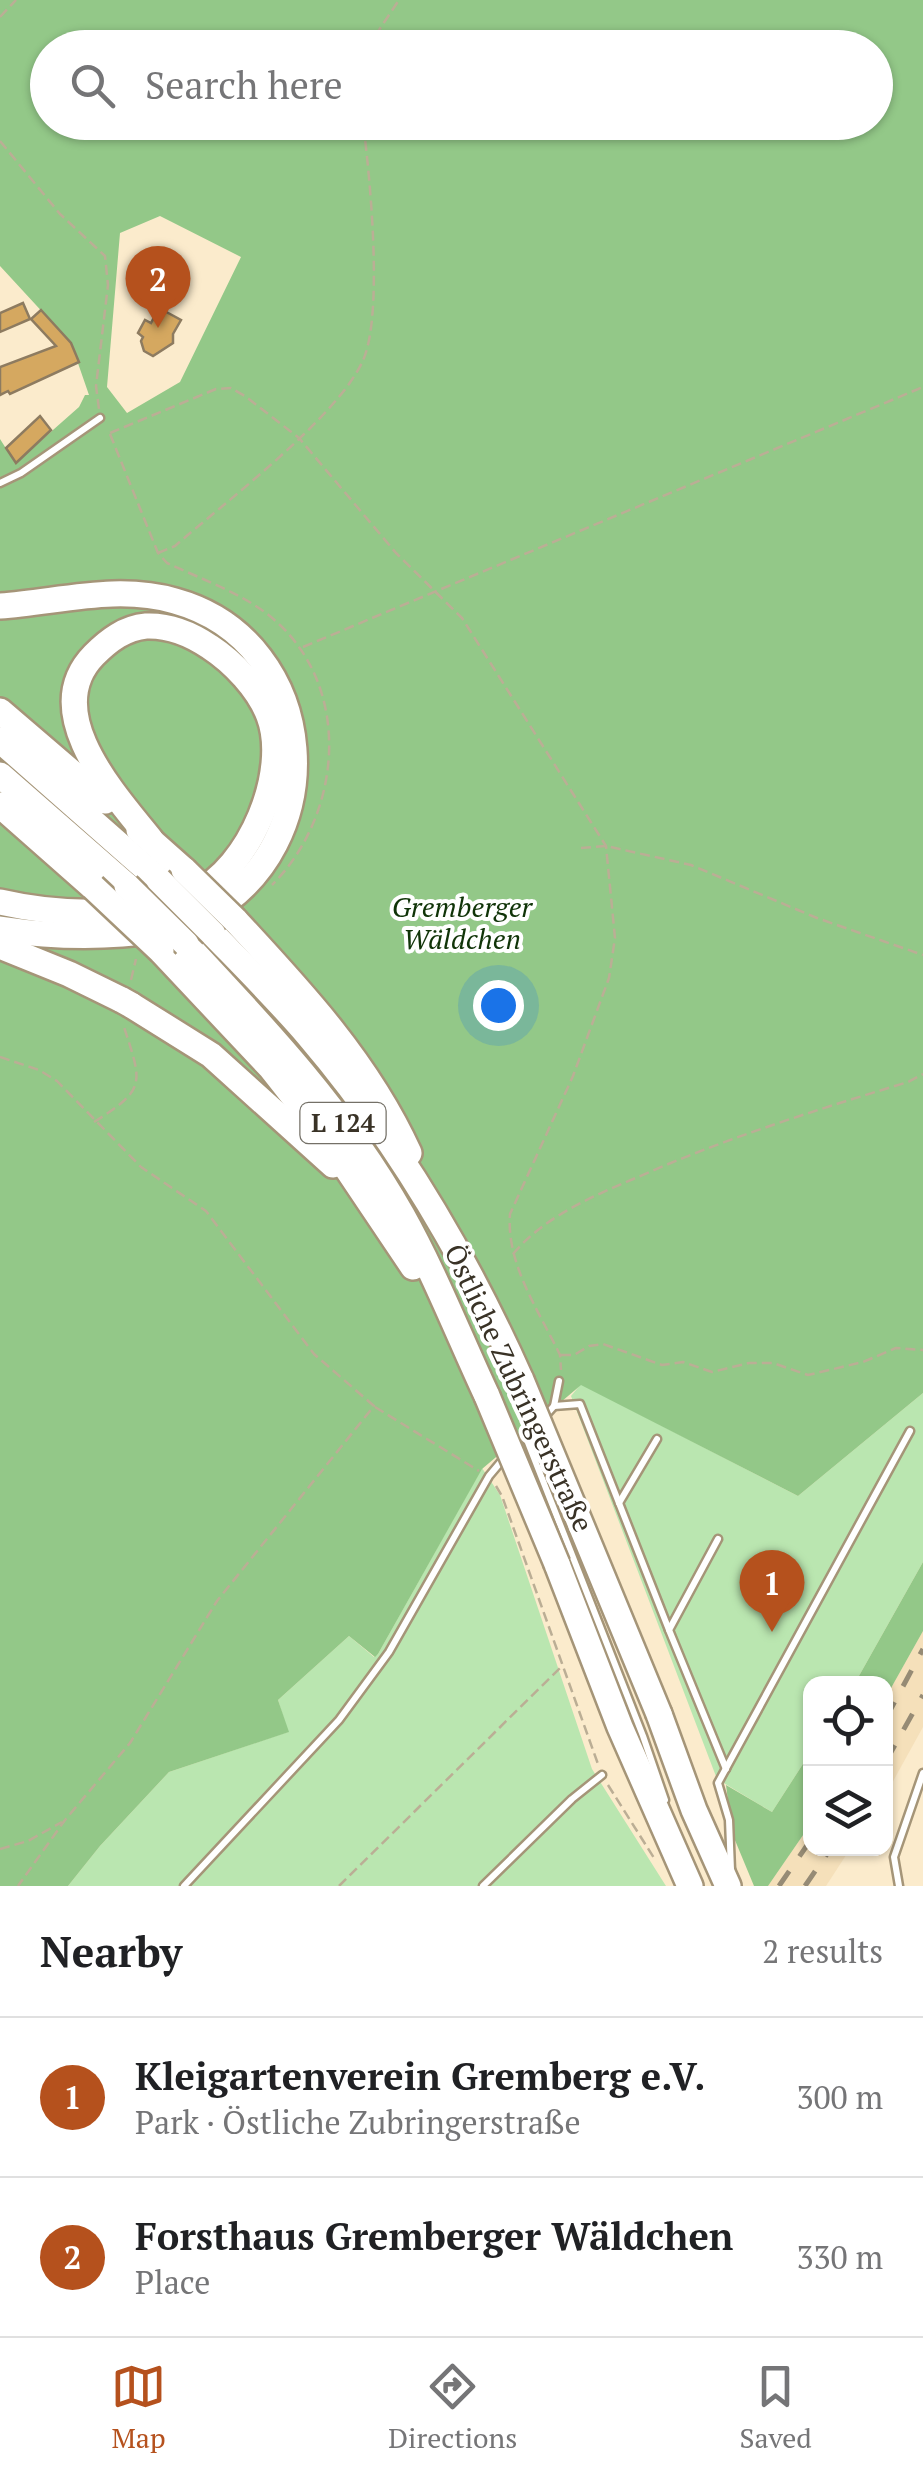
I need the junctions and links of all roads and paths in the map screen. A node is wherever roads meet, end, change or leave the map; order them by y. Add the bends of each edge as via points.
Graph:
1 (16, 0) edge
2 (399, 0) edge
3 (0, 17) edge
4 (379, 30) edge
5 (365, 140) edge
6 (0, 141) edge
7 (923, 387) edge
8 (100, 418) joint
9 (299, 438) junction
10 (0, 482) edge
11 (158, 552) junction
12 (438, 592) junction
13 (0, 606) edge
14 (0, 711) edge
15 (0, 740) edge
16 (0, 775) edge
17 (0, 805) edge
18 (151, 840) junction
19 (606, 846) junction
20 (581, 848) dead end
21 (0, 902) edge
22 (224, 927) junction
23 (0, 929) edge
24 (0, 946) edge
25 (174, 948) junction
26 (923, 955) edge
27 (0, 1058) edge
28 (923, 1074) edge
29 (360, 1188) junction
30 (512, 1255) junction
31 (456, 1331) junction
32 (923, 1350) edge
33 (560, 1355) junction
34 (560, 1381) joint
35 (374, 1406) junction
36 (554, 1406) junction
37 (910, 1431) dead end
38 (525, 1435) junction
39 (656, 1440) dead end
40 (489, 1476) junction
41 (619, 1503) junction
42 (718, 1539) dead end
43 (669, 1630) junction
44 (561, 1668) junction
45 (726, 1769) junction
46 (923, 1773) edge
47 (602, 1775) junction
48 (669, 1811) dead end
49 (65, 1820) junction
50 (676, 1830) dead end
51 (0, 1850) edge
52 (657, 1863) dead end
53 (18, 1886) edge
54 (184, 1886) edge
55 (339, 1886) edge
56 (484, 1886) edge
57 (692, 1886) edge
58 (729, 1886) edge
59 (899, 1886) edge

1 - 3 path
2 - 4 path
5 - 9 path via 374,266 370,335 350,381
6 - 8 path via 105,256
7 - 12 path
8 - 10 lane
9 - 11 path via 175,546
9 - 11 path via 231,388 110,434
9 - 12 path via 396,553
11 - 12 path via 166,563 248,600 301,648
12 - 19 path via 462,618
13 - 23 highway via 122,594 174,600 208,615 267,668 289,714 297,767 290,809 263,865 212,911 185,925 126,934
14 - 18 highway
15 - 22 highway, bridge via 158,880
16 - 25 highway, Östliche Zubringerstraße / L 124, bridge via 127,886
17 - 25 highway, bridge
18 - 21 highway via 96,770 78,730 75,689 90,658 116,635 146,626 190,633 224,656 269,716 275,755 269,794 251,833 227,871 197,892 111,911
18 - 22 highway, bridge via 184,870
19 - 20 path
19 - 26 path via 691,866
19 - 30 path via 615,938 608,978 573,1076 510,1214
22 - 58 highway, Östliche Zubringerstraße, bridge via 289,978 388,1107 570,1491
24 - 29 highway via 126,1002 210,1055
25 - 29 highway
25 - 31 highway, Östliche Zubringerstraße / L 124 via 288,1052 344,1124 402,1216
27 - 35 path via 57,1082 141,1167 206,1211 314,1354
28 - 30 path via 642,1174 559,1215
29 - 31 highway
30 - 33 path
31 - 57 highway, Östliche Zubringerstraße / L 124, bridge
32 - 33 path via 896,1348 808,1374 773,1363 712,1372 683,1362 662,1365 602,1344
33 - 34 path
34 - 36 lane
35 - 40 path
35 - 49 path via 217,1601 130,1743
36 - 38 lane
36 - 41 lane via 580,1404
37 - 45 lane
38 - 40 lane
38 - 48 lane
39 - 41 lane
40 - 44 path via 502,1496
40 - 54 lane via 389,1652 339,1720
41 - 43 lane
42 - 43 lane
43 - 45 lane
44 - 47 path
44 - 55 path
45 - 58 lane via 718,1788 728,1820
46 - 59 lane via 894,1858
47 - 52 path
47 - 56 lane
49 - 51 path
49 - 53 path
50 - 57 lane

